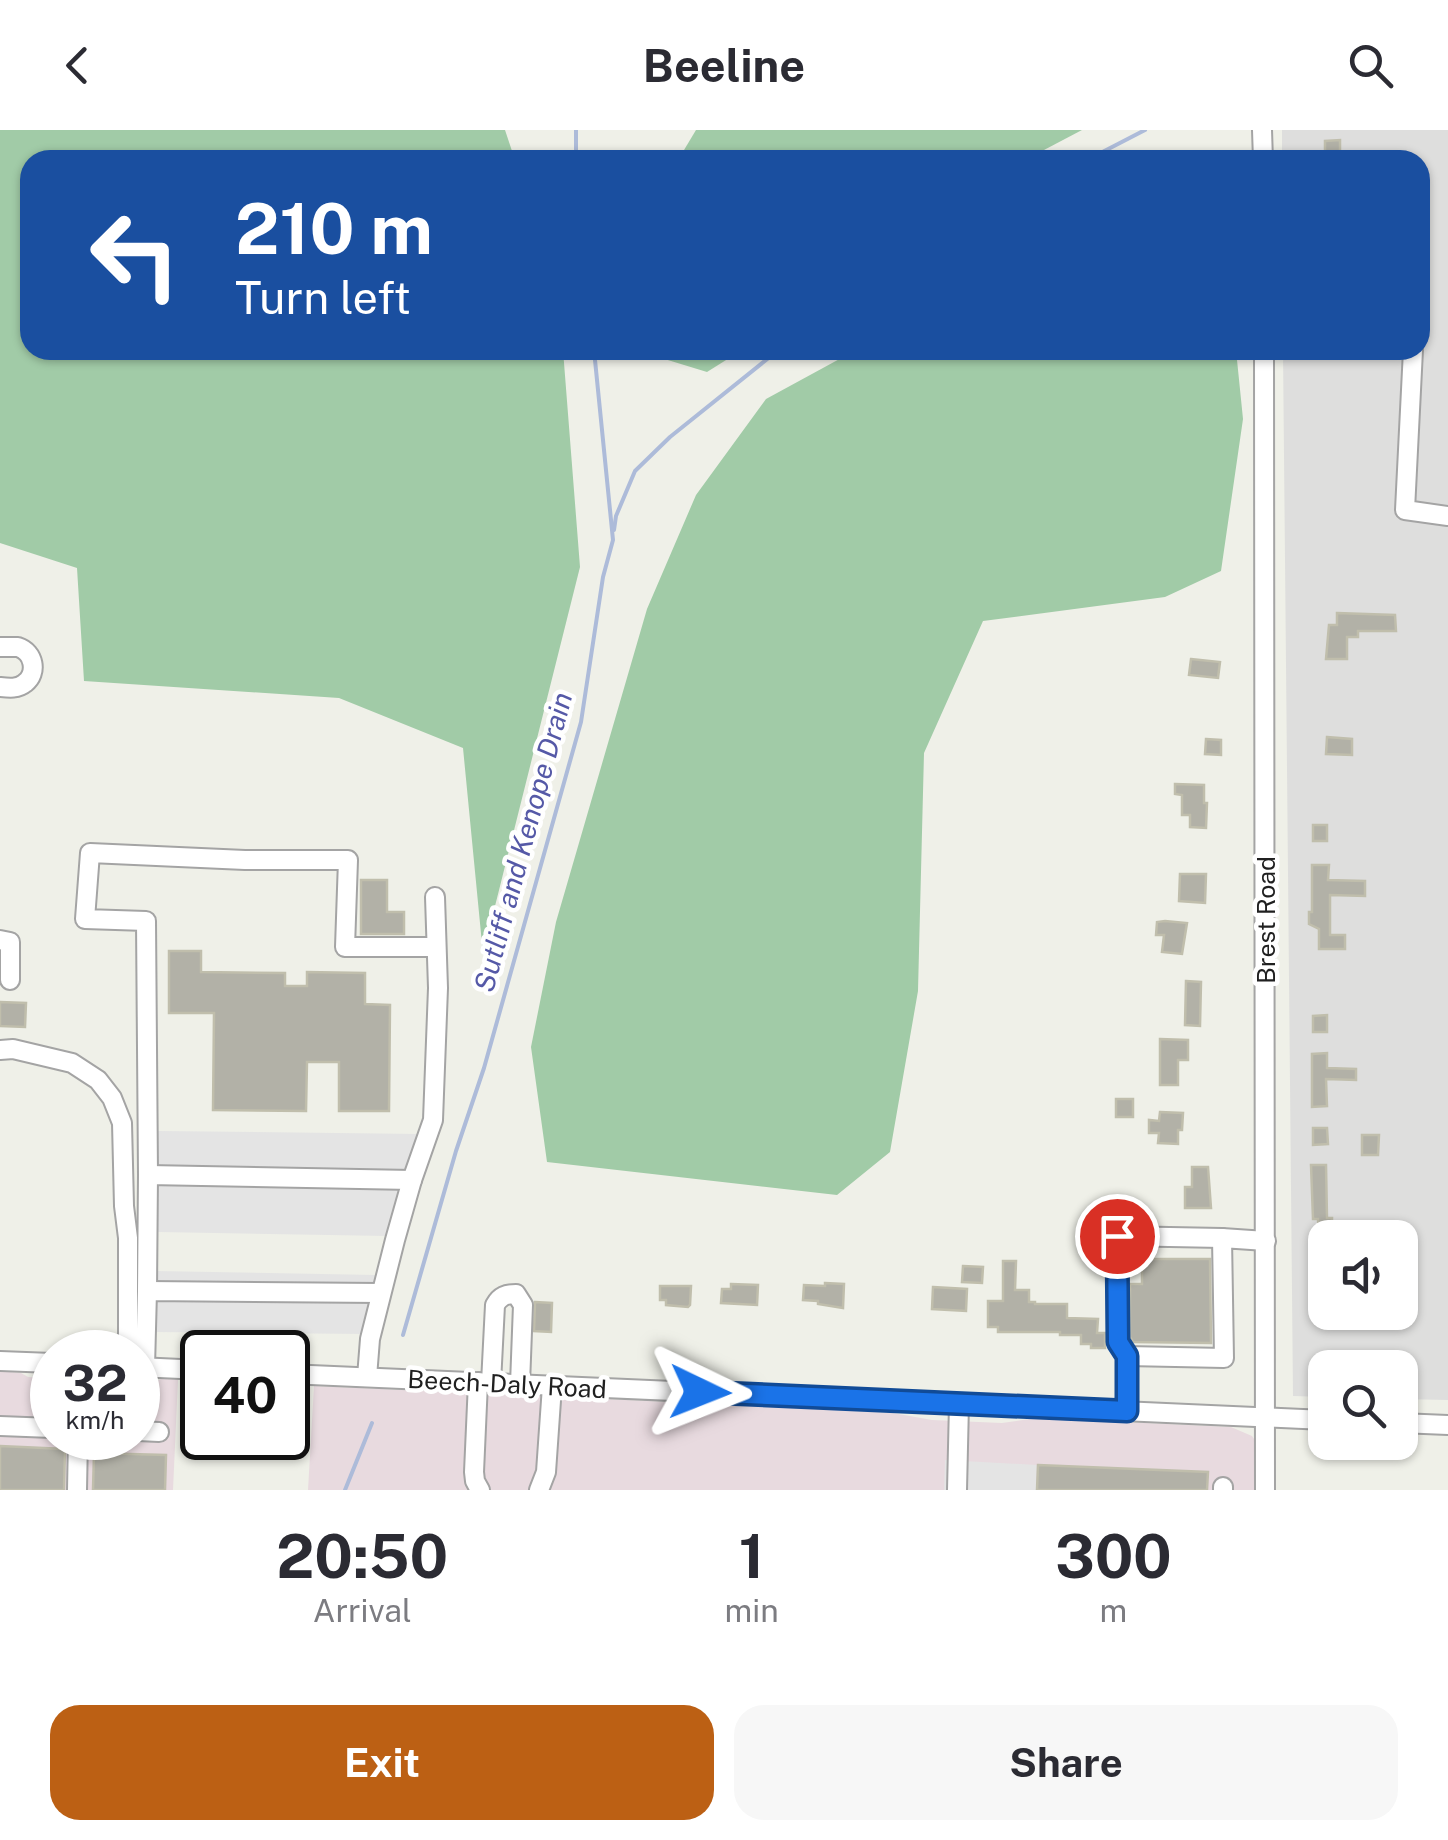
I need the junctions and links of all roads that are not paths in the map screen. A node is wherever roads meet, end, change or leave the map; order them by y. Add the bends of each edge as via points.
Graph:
1 (1264, 360) edge
2 (1413, 360) edge
3 (1448, 516) edge
4 (0, 646) edge
5 (0, 687) edge
6 (436, 896) dead end
7 (0, 940) edge
8 (436, 947) junction
9 (10, 980) dead end
10 (0, 1050) edge
11 (148, 1175) junction
12 (412, 1180) junction
13 (1222, 1238) junction
14 (1266, 1241) junction
15 (147, 1291) junction
16 (381, 1293) junction
17 (128, 1330) edge
18 (144, 1330) edge
19 (1127, 1356) junction
20 (0, 1361) edge
21 (30, 1362) edge
22 (310, 1375) edge
23 (367, 1377) junction
24 (484, 1382) junction
25 (520, 1384) junction
26 (552, 1386) junction
27 (959, 1404) junction
28 (1127, 1411) junction
29 (1266, 1417) junction
30 (1308, 1419) edge
31 (1418, 1424) edge
32 (1448, 1425) edge
33 (0, 1426) edge
34 (30, 1427) edge
35 (78, 1460) edge
36 (77, 1490) edge
37 (480, 1490) edge
38 (540, 1490) edge
39 (958, 1490) edge
40 (1265, 1490) edge

1 - 14 street, Brest Road
2 - 3 street via 1405,510
4 - 5 street via 26,651 33,668 24,685
6 - 8 street
7 - 9 street via 10,942
8 - 11 street via 346,947 348,860 90,854 85,919 146,921
8 - 12 street via 433,1120
10 - 17 street via 72,1063 112,1098 122,1124
11 - 12 street
11 - 15 street
12 - 16 street
13 - 14 street
13 - 19 street via 1224,1358
13 - 19 street via 1117,1236 1118,1342
14 - 29 street, Brest Road
15 - 16 street
15 - 18 street
16 - 23 street
19 - 28 street
20 - 21 street
22 - 23 street, Beech-Daly Road
23 - 24 street, Beech-Daly Road
24 - 25 street, Beech-Daly Road
24 - 25 street via 495,1305 516,1294 523,1305
24 - 37 street via 474,1472
25 - 26 street, Beech-Daly Road
26 - 27 street, Beech-Daly Road
26 - 38 street
27 - 28 street, Beech-Daly Road
27 - 39 street
28 - 29 street, Beech-Daly Road
29 - 30 street, Beech-Daly Road
29 - 40 street, Brest Road
31 - 32 street
33 - 34 street
35 - 36 street

